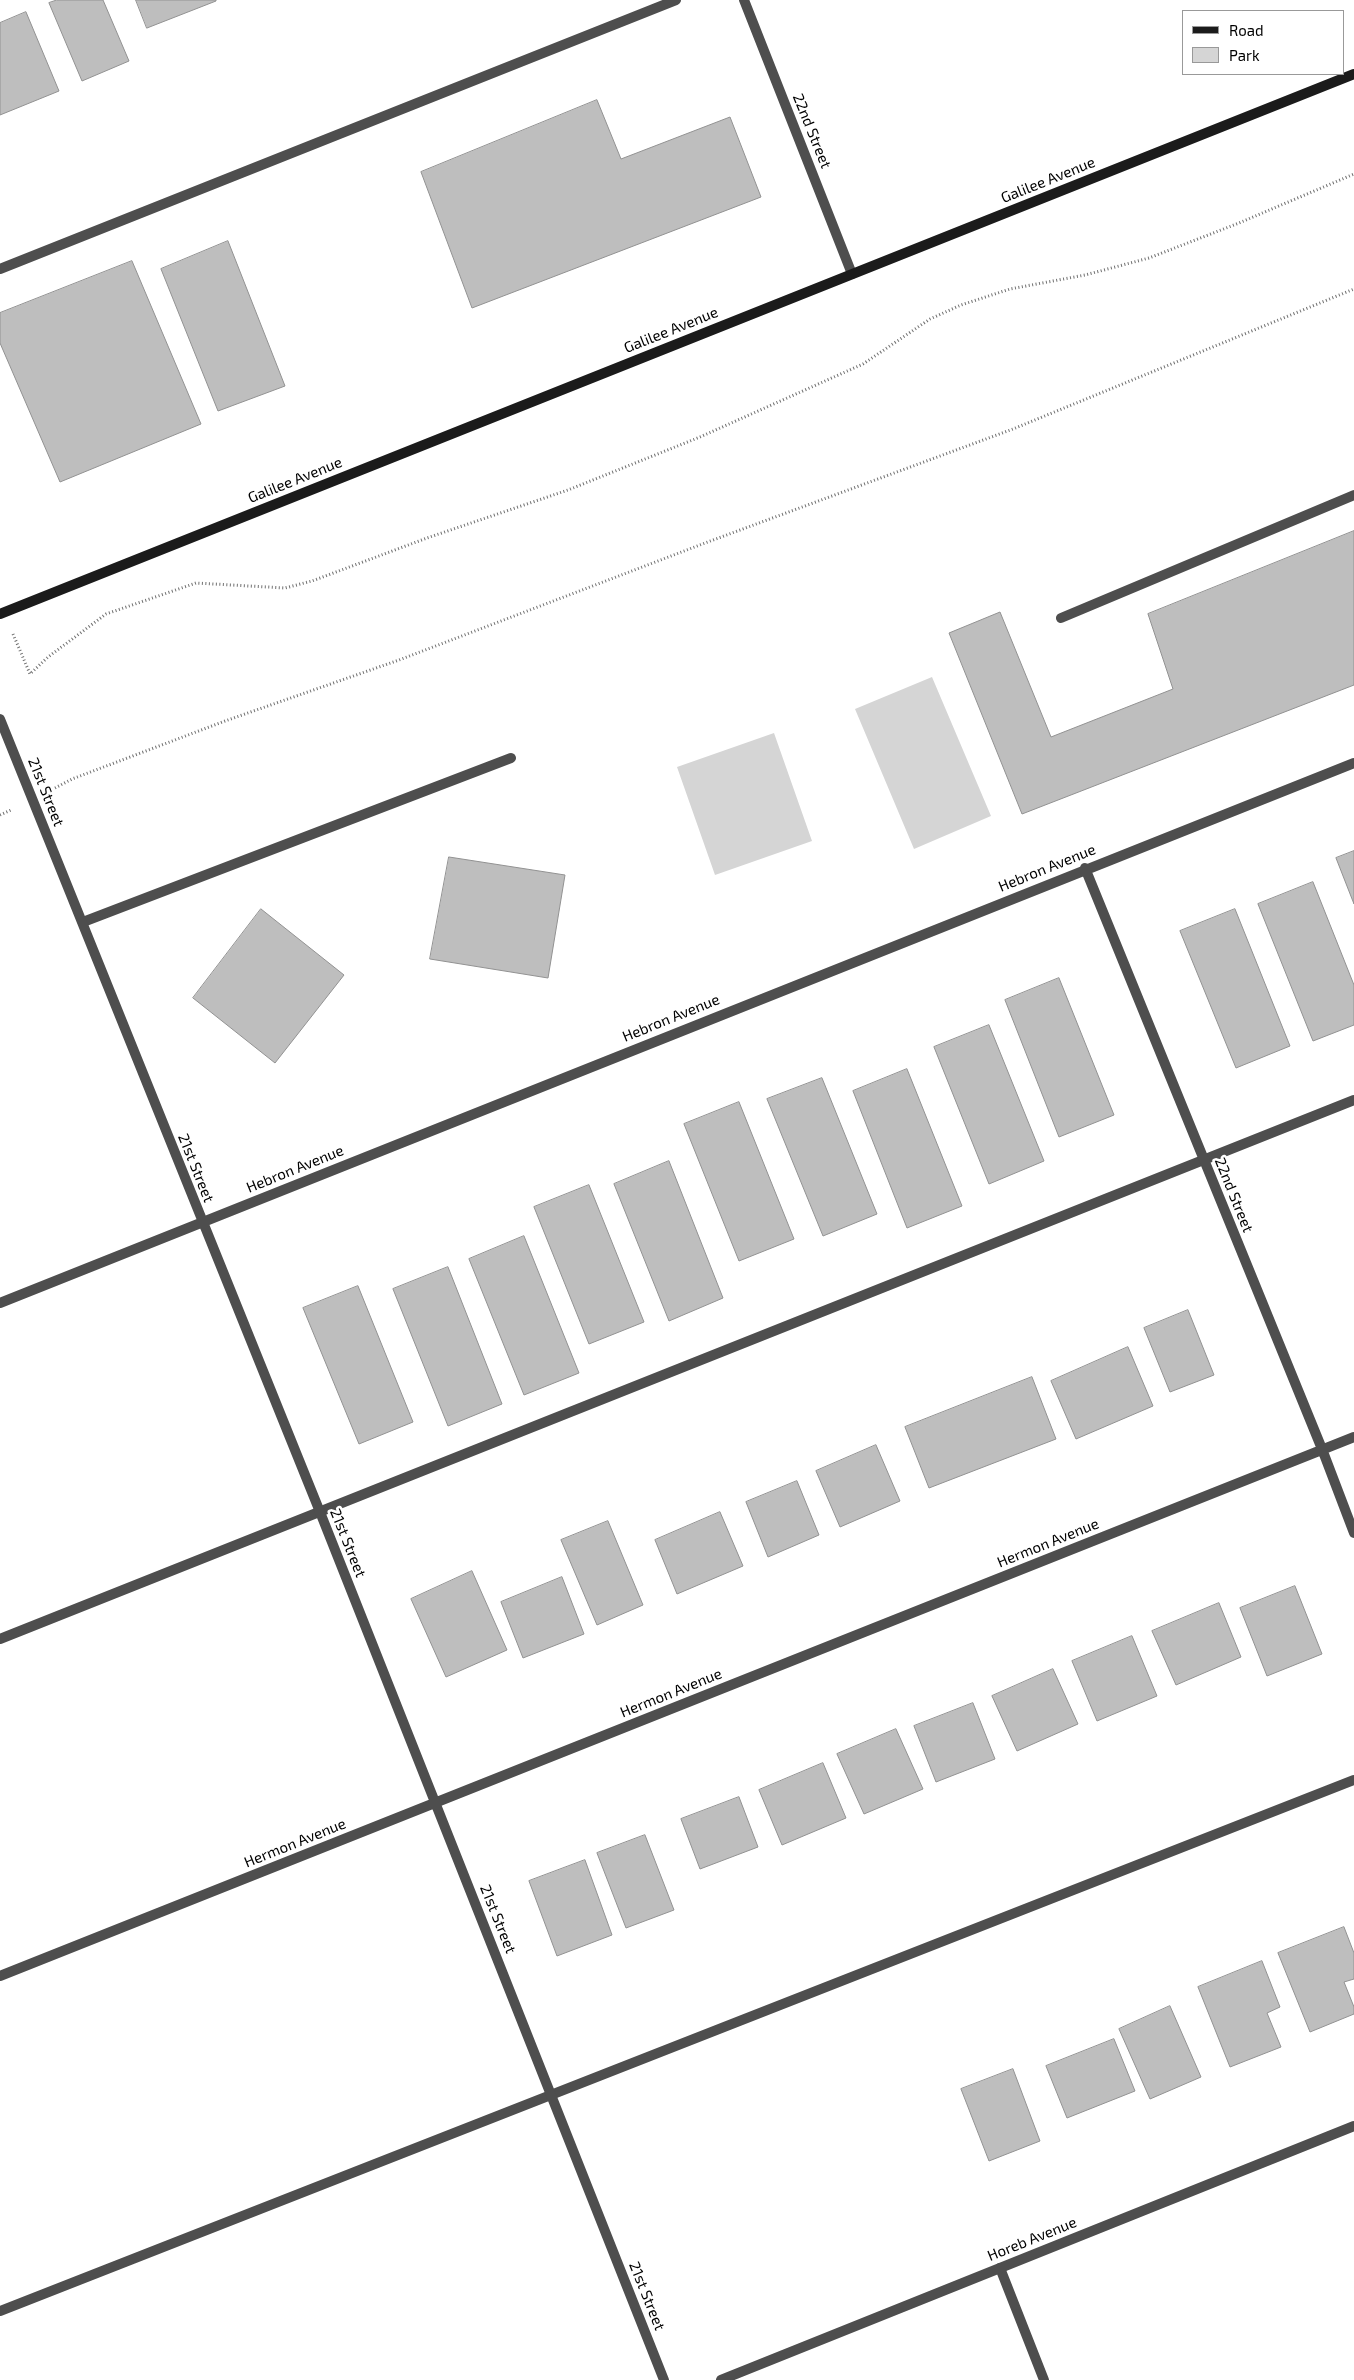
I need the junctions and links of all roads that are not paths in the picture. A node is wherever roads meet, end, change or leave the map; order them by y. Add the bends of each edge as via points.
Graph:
1 (676, 0) edge
2 (744, 0) edge
3 (1354, 74) edge
4 (0, 269) edge
5 (852, 274) junction
6 (1354, 495) edge
7 (2, 613) edge
8 (1061, 618) dead end
9 (0, 719) edge
10 (511, 758) dead end
11 (1354, 763) edge
12 (1085, 868) junction
13 (83, 922) junction
14 (1354, 1100) edge
15 (1204, 1160) junction
16 (202, 1223) junction
17 (0, 1303) edge
18 (1354, 1437) edge
19 (1322, 1449) junction
20 (320, 1512) junction
21 (1354, 1533) edge
22 (0, 1639) edge
23 (1354, 1780) edge
24 (436, 1803) junction
25 (0, 1976) edge
26 (552, 2094) junction
27 (1354, 2126) edge
28 (1000, 2268) junction
29 (0, 2310) edge
30 (664, 2380) edge
31 (721, 2380) edge
32 (1044, 2380) edge

1 - 4 street
2 - 5 street, 22nd Street
3 - 5 street, Galilee Avenue
5 - 7 street, Galilee Avenue
6 - 8 street
9 - 13 street, 21st Street
10 - 13 street
11 - 12 street, Hebron Avenue
12 - 15 street, 22nd Street
12 - 16 street, Hebron Avenue
13 - 16 street, 21st Street
14 - 15 street
15 - 19 street, 22nd Street
15 - 20 street
16 - 17 street, Hebron Avenue
16 - 20 street, 21st Street
18 - 19 street, Hermon Avenue
19 - 21 street, 22nd Street
19 - 24 street, Hermon Avenue
20 - 22 street
20 - 24 street, 21st Street
23 - 26 street
24 - 25 street, Hermon Avenue
24 - 26 street, 21st Street
26 - 29 street
26 - 30 street, 21st Street
27 - 28 street, Horeb Avenue
28 - 31 street, Horeb Avenue
28 - 32 street

